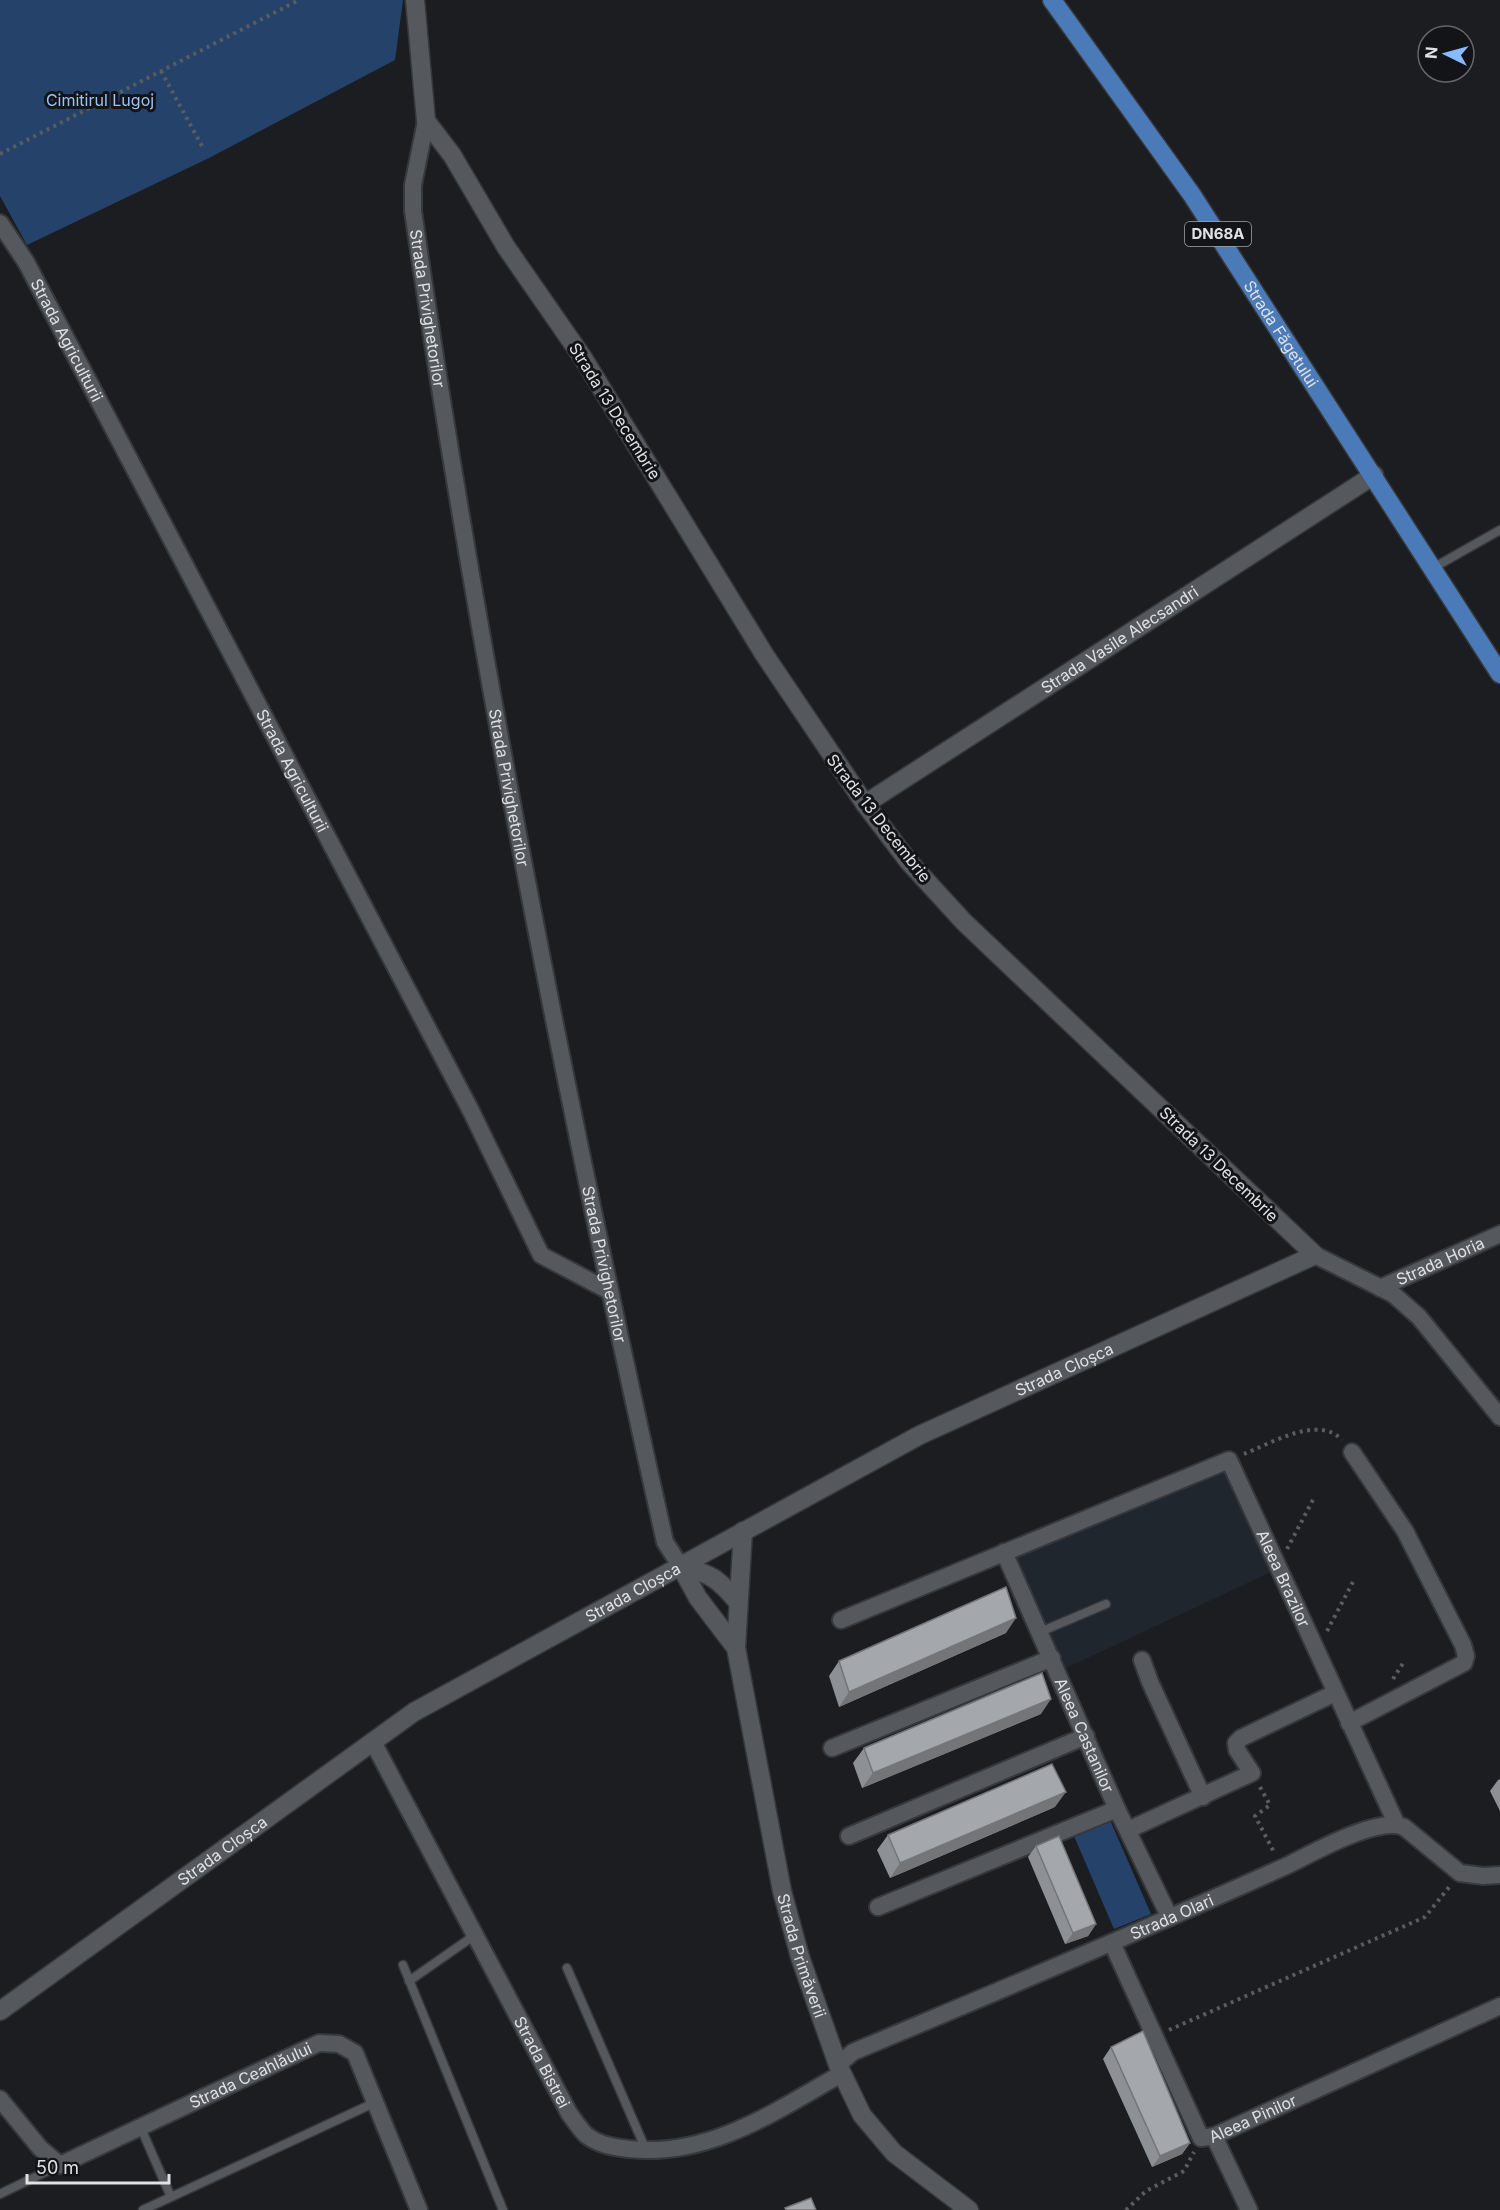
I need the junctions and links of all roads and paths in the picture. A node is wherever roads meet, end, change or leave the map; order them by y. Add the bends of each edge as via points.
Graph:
1 (299, 0) edge
2 (415, 0) edge
3 (1052, 0) edge
4 (162, 71) junction
5 (426, 121) junction
6 (203, 148) dead end
7 (0, 154) edge
8 (0, 223) edge
9 (1374, 475) junction
10 (1500, 530) edge
11 (1432, 568) junction
12 (1500, 674) edge
13 (865, 804) junction
14 (1500, 1234) edge
15 (1316, 1255) junction
16 (1380, 1288) junction
17 (609, 1291) junction
18 (1500, 1417) edge
19 (1352, 1452) joint
20 (1229, 1460) junction
21 (1315, 1496) dead end
22 (743, 1531) junction
23 (1004, 1552) junction
24 (681, 1567) junction
25 (1277, 1569) junction
26 (1354, 1580) dead end
27 (738, 1602) junction
28 (1106, 1604) dead end
29 (841, 1620) dead end
30 (1041, 1632) junction
31 (736, 1648) junction
32 (1317, 1651) junction
33 (1052, 1658) junction
34 (1142, 1660) dead end
35 (1335, 1693) junction
36 (1349, 1723) junction
37 (1086, 1736) junction
38 (373, 1742) junction
39 (832, 1748) dead end
40 (1252, 1773) junction
41 (1203, 1797) junction
42 (1117, 1809) junction
43 (1396, 1823) junction
44 (1128, 1830) junction
45 (849, 1836) dead end
46 (1284, 1867) junction
47 (1460, 1873) junction
48 (1500, 1875) edge
49 (878, 1907) dead end
50 (1169, 1916) junction
51 (475, 1935) junction
52 (1112, 1943) junction
53 (403, 1965) dead end
54 (567, 1968) dead end
55 (409, 1982) junction
56 (1500, 2006) edge
57 (0, 2011) edge
58 (1155, 2036) junction
59 (840, 2070) junction
60 (0, 2099) edge
61 (376, 2102) junction
62 (140, 2126) junction
63 (1208, 2137) junction
64 (647, 2151) junction
65 (60, 2165) junction
66 (0, 2194) edge
67 (171, 2197) junction
68 (142, 2210) edge
69 (420, 2210) edge
70 (502, 2210) edge
71 (969, 2210) edge
72 (1126, 2210) edge
73 (1249, 2210) edge

1 - 4 path
2 - 5 street, Strada Privighetorilor
3 - 9 main road, Strada Făgetului / DN68A via 1192,195
4 - 6 path
4 - 7 path
5 - 13 street, Strada 13 Decembrie via 452,155 517,264 583,358 764,654
5 - 17 street, Strada Privighetorilor via 413,185 412,211 430,327 524,866
8 - 17 street, Strada Agriculturii via 60,326 471,1111 541,1255
9 - 11 main road, Strada Făgetului / DN68A
9 - 13 street, Strada Vasile Alecsandri
10 - 11 lane
11 - 12 main road, Strada Făgetului / DN68A
13 - 15 street, Strada 13 Decembrie via 909,862 964,922
14 - 16 street, Strada Horia
15 - 16 street, Strada 13 Decembrie
15 - 22 street, Strada Cloșca via 920,1435
16 - 18 street, Strada 13 Decembrie via 1419,1317
17 - 24 street, Strada Privighetorilor via 665,1542
19 - 20 path via 1337,1435 1319,1428
19 - 36 street via 1405,1531 1466,1656 1464,1663
20 - 23 street
20 - 25 street, Aleea Brazilor
21 - 25 path
22 - 24 street, Strada Cloșca
22 - 27 street, Strada Primăverii
23 - 29 street
23 - 30 street, Aleea Castanilor
24 - 27 street via 706,1572 719,1580
24 - 31 street, Strada Primăverii via 698,1598
24 - 38 street, Strada Cloșca via 414,1712
25 - 32 street, Aleea Brazilor
26 - 32 path
27 - 31 street, Strada Primăverii
28 - 30 lane
30 - 33 street, Aleea Castanilor
31 - 59 street, Strada Primăverii via 782,1891 800,1957
32 - 35 street, Aleea Brazilor
33 - 37 street, Aleea Castanilor
33 - 39 street
34 - 41 street
35 - 36 street, Aleea Brazilor
35 - 40 street via 1241,1738 1236,1743 1237,1750
36 - 43 street, Aleea Brazilor
37 - 42 street, Aleea Castanilor
37 - 45 street
38 - 51 street, Strada Bistrei
38 - 57 street, Strada Cloșca
40 - 41 street
40 - 46 path via 1270,1805 1255,1816
41 - 44 street
42 - 44 street, Aleea Castanilor
42 - 49 street
43 - 46 street, Strada Olari via 1360,1833
43 - 47 street
44 - 50 street, Aleea Castanilor
46 - 50 street, Strada Olari
47 - 48 street
47 - 58 path via 1425,1917
50 - 52 street, Strada Olari
51 - 55 lane
51 - 64 street, Strada Bistrei via 569,2113 586,2134 607,2147
52 - 58 street, Aleea Pinilor
52 - 59 street, Strada Olari via 853,2052
53 - 55 lane
54 - 64 lane
55 - 70 lane
56 - 63 street, Aleea Pinilor
58 - 63 street, Aleea Pinilor via 1197,2134
59 - 64 street, Strada Bistrei via 733,2133 692,2145
59 - 71 street, Strada Primăverii via 862,2115 878,2137 916,2172
60 - 65 street via 40,2148
61 - 62 street, Strada Ceahlăului via 355,2053 339,2044 319,2043
61 - 67 lane
61 - 69 street, Strada Ceahlăului
62 - 65 street, Strada Ceahlăului
62 - 67 lane
63 - 72 path via 1184,2171 1146,2191
63 - 73 street
65 - 66 lane, Strada Ceahlăului
67 - 68 lane

